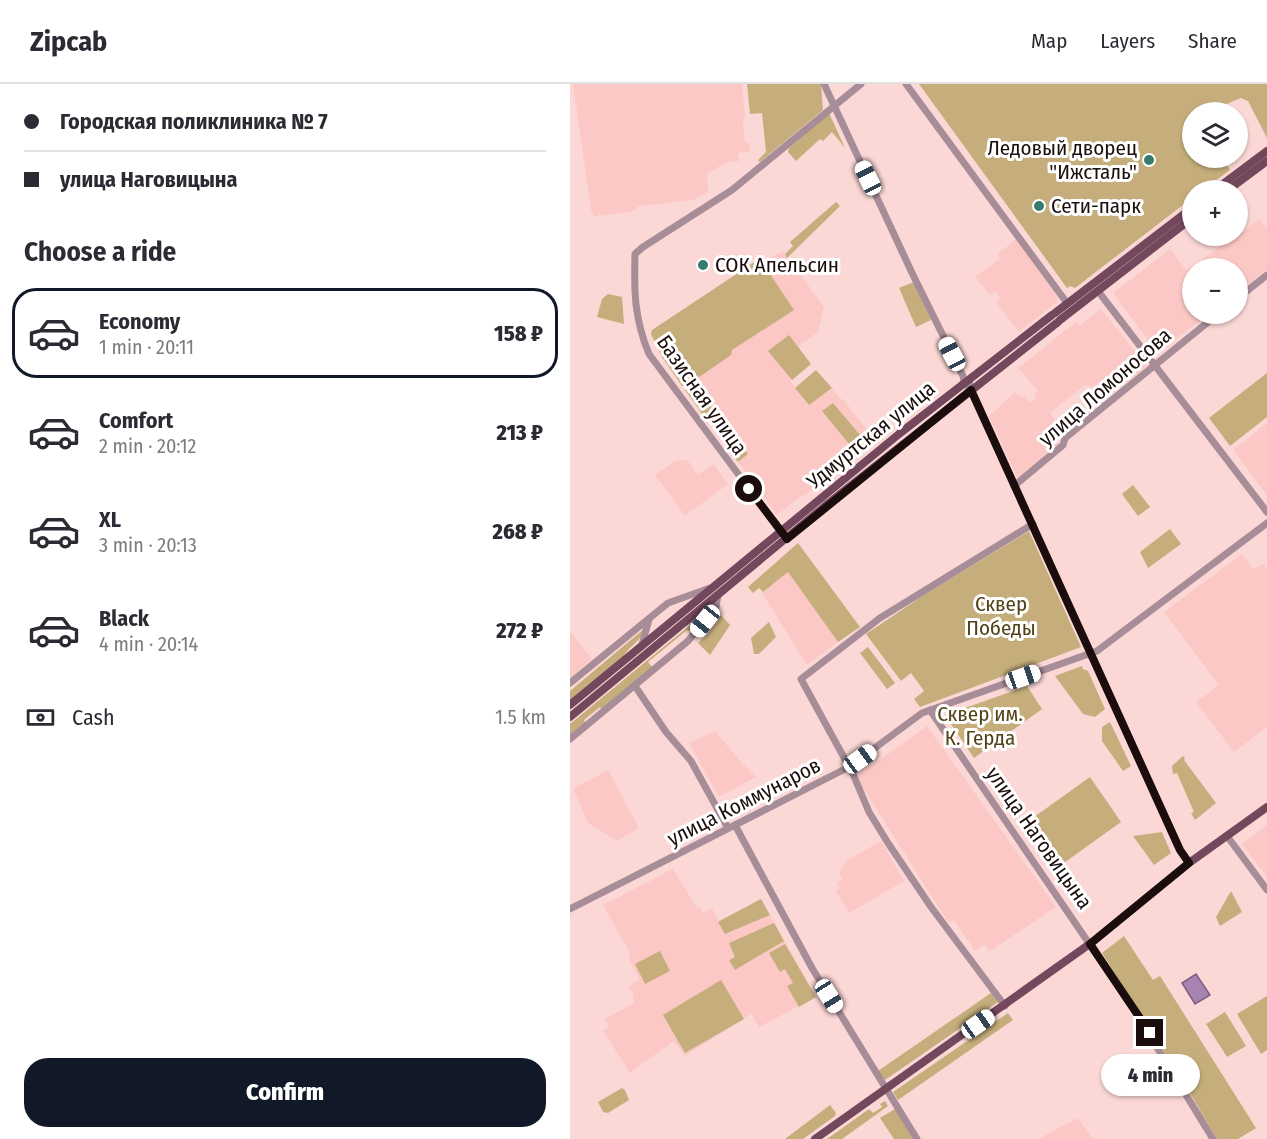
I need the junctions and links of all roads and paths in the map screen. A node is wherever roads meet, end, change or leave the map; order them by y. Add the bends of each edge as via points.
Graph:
1 (824, 84) edge
2 (861, 84) edge
3 (906, 84) edge
4 (834, 106) junction
5 (1267, 151) edge
6 (1267, 161) edge
7 (1228, 180) edge
8 (1241, 180) edge
9 (1182, 216) edge
10 (1182, 226) edge
11 (1267, 275) edge
12 (1248, 290) edge
13 (1098, 291) junction
14 (1067, 303) junction
15 (1056, 318) junction
16 (1205, 324) edge
17 (1154, 365) junction
18 (968, 384) junction
19 (902, 438) junction
20 (1014, 486) junction
21 (822, 503) junction
22 (1267, 512) edge
23 (1267, 523) edge
24 (1033, 524) junction
25 (781, 531) junction
26 (787, 539) junction
27 (733, 577) junction
28 (716, 591) junction
29 (649, 619) junction
30 (642, 646) junction
31 (1092, 653) junction
32 (570, 683) edge
33 (635, 686) junction
34 (570, 705) edge
35 (930, 710) junction
36 (570, 717) edge
37 (570, 739) edge
38 (849, 767) junction
39 (1267, 807) edge
40 (731, 827) junction
41 (1227, 836) junction
42 (1189, 863) junction
43 (1267, 890) edge
44 (570, 909) edge
45 (1090, 944) junction
46 (1005, 1006) junction
47 (885, 1088) junction
48 (815, 1139) edge
49 (917, 1139) edge
50 (1213, 1139) edge

1 - 4 street
2 - 4 street
3 - 14 street
4 - 18 street via 912,275
4 - 25 street, Базисная улица via 732,189 635,254 634,296 640,332 649,354
5 - 7 main road
6 - 8 main road
9 - 14 main road, Удмуртская улица
10 - 13 main road, Удмуртская улица
11 - 12 street
13 - 15 main road, Удмуртская улица
13 - 17 street
14 - 15 main road, Удмуртская улица
15 - 18 main road, Удмуртская улица
16 - 17 street, улица Ломоносова
17 - 20 street, улица Ломоносова
17 - 22 street
18 - 19 main road, Удмуртская улица
18 - 19 main road, Удмуртская улица via 962,396
18 - 20 street
19 - 21 main road, Удмуртская улица
20 - 24 street
21 - 25 main road, Удмуртская улица
21 - 26 main road, Удмуртская улица
23 - 31 street, улица Коммунаров
24 - 31 street
24 - 38 street via 880,618 801,679
25 - 26 street, Базисная улица
25 - 27 main road, Удмуртская улица
26 - 27 main road, Удмуртская улица
27 - 28 main road, Удмуртская улица
28 - 29 street, Удмуртская улица via 669,603
28 - 30 main road, Удмуртская улица
28 - 33 street, Удмуртская улица via 716,607 688,641
28 - 36 main road, Удмуртская улица
29 - 30 street
29 - 32 street, Удмуртская улица
30 - 34 main road, Удмуртская улица
31 - 35 street, улица Коммунаров
31 - 42 street
33 - 37 street, Удмуртская улица
33 - 40 street via 691,762
35 - 38 street, улица Коммунаров
35 - 45 street, улица Наговицына
38 - 40 street, улица Коммунаров
38 - 46 street via 869,812 910,878
39 - 41 main road
40 - 44 street, улица Коммунаров
40 - 47 street
41 - 42 main road
41 - 43 street
42 - 45 main road
45 - 46 main road
45 - 50 street, улица Наговицына
46 - 47 main road
47 - 48 main road
47 - 49 street

